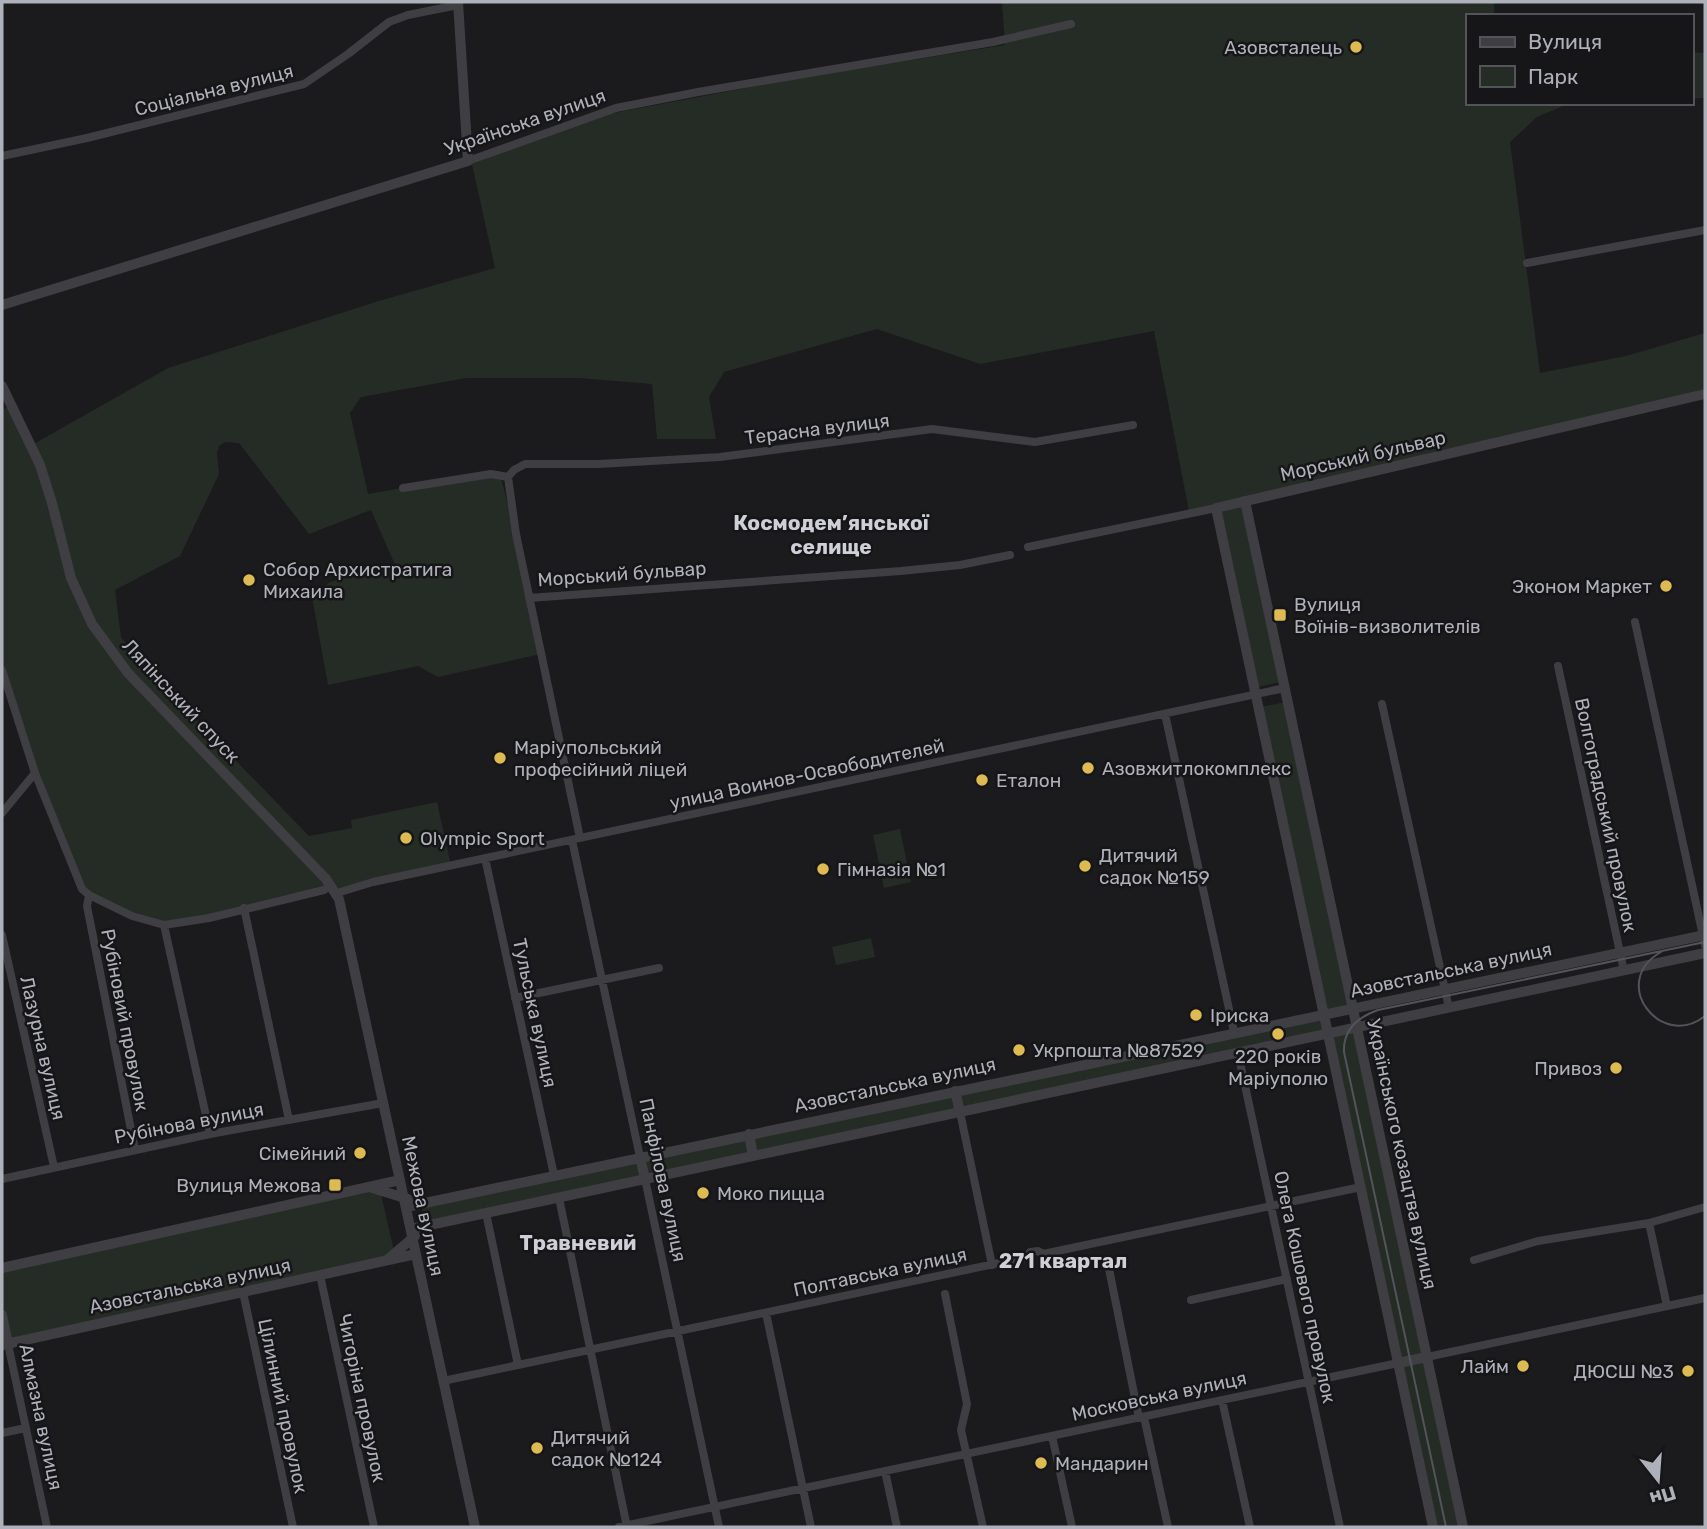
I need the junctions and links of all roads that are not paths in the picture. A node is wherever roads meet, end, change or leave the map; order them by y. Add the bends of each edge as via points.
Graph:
1 (458, 4) edge
2 (1071, 23) dead end
3 (2, 156) edge
4 (468, 161) junction
5 (1705, 230) edge
6 (1527, 262) dead end
7 (2, 305) edge
8 (2, 386) edge
9 (1705, 394) edge
10 (1133, 425) dead end
11 (508, 477) junction
12 (403, 488) dead end
13 (1245, 501) junction
14 (1216, 508) junction
15 (1028, 547) dead end
16 (1010, 555) dead end
17 (529, 598) junction
18 (1635, 622) dead end
19 (1558, 666) dead end
20 (2, 670) edge
21 (1285, 688) junction
22 (1256, 695) junction
23 (1381, 704) dead end
24 (1165, 714) junction
25 (35, 773) junction
26 (2, 813) edge
27 (576, 839) junction
28 (485, 858) junction
29 (334, 889) junction
30 (89, 895) junction
31 (244, 908) junction
32 (164, 925) junction
33 (2, 935) edge
34 (1704, 938) edge
35 (1620, 953) junction
36 (1705, 953) edge
37 (659, 968) dead end
38 (1624, 971) junction
39 (602, 980) junction
40 (1445, 989) junction
41 (515, 998) junction
42 (1449, 1008) junction
43 (1353, 1009) junction
44 (1324, 1014) junction
45 (1357, 1027) junction
46 (1234, 1032) junction
47 (1329, 1035) junction
48 (1238, 1053) junction
49 (955, 1091) junction
50 (383, 1103) junction
51 (960, 1112) junction
52 (289, 1120) junction
53 (210, 1134) junction
54 (749, 1134) junction
55 (135, 1150) junction
56 (753, 1156) junction
57 (640, 1157) junction
58 (54, 1167) junction
59 (554, 1175) junction
60 (2, 1179) edge
61 (400, 1180) junction
62 (645, 1180) junction
63 (368, 1187) junction
64 (1361, 1187) junction
65 (559, 1198) junction
66 (405, 1203) junction
67 (1271, 1206) junction
68 (1705, 1207) edge
69 (486, 1213) junction
70 (1650, 1223) junction
71 (411, 1233) junction
72 (416, 1254) junction
73 (1107, 1259) dead end
74 (1474, 1260) dead end
75 (386, 1261) junction
76 (992, 1265) junction
77 (2, 1268) edge
78 (320, 1275) junction
79 (1287, 1279) junction
80 (243, 1292) junction
81 (945, 1294) dead end
82 (1705, 1298) edge
83 (1191, 1300) dead end
84 (1667, 1306) junction
85 (766, 1313) junction
86 (2, 1315) edge
87 (677, 1332) junction
88 (5, 1344) edge
89 (590, 1350) junction
90 (1427, 1357) junction
91 (1398, 1363) junction
92 (518, 1365) junction
93 (443, 1381) junction
94 (1309, 1382) junction
95 (1222, 1400) junction
96 (1141, 1417) junction
97 (26, 1428) junction
98 (2, 1433) edge
99 (1052, 1436) junction
100 (967, 1454) junction
101 (885, 1471) junction
102 (803, 1489) junction
103 (715, 1507) junction
104 (47, 1527) edge
105 (293, 1527) edge
106 (374, 1527) edge
107 (475, 1527) edge
108 (625, 1527) edge
109 (719, 1527) edge
110 (811, 1527) edge
111 (897, 1527) edge
112 (983, 1527) edge
113 (1072, 1527) edge
114 (1168, 1527) edge
115 (1250, 1527) edge
116 (1340, 1527) edge
117 (1433, 1527) edge
118 (1463, 1527) edge

1 - 3 street, Соціальна вулиця via 390,22 304,83
1 - 4 street
2 - 4 street, Українська вулиця via 993,42 616,108
4 - 7 street, Українська вулиця
5 - 6 street
8 - 29 street, Ляпінський спуск via 40,465 71,578 97,633 128,673
9 - 13 street, Морський бульвар
10 - 11 street, Терасна вулиця via 1035,442 932,429 720,457 525,464
11 - 12 street, Терасна вулиця via 491,474
11 - 17 street
13 - 14 street, Морський бульвар
13 - 21 street, Українського козацтва вулиця
14 - 15 street, Морський бульвар
14 - 22 street
16 - 17 street, Морський бульвар via 901,571
17 - 27 street
18 - 34 street
19 - 35 street, Волгоградський провулок
20 - 25 street
21 - 22 street, улица Воинов-Освободителей
21 - 43 street, Українського козацтва вулиця
22 - 24 street, улица Воинов-Освободителей
22 - 44 street
23 - 40 street
24 - 27 street, улица Воинов-Освободителей
24 - 46 street
25 - 26 street
25 - 30 street via 82,888
27 - 28 street, улица Воинов-Освободителей
27 - 39 street, Панфілова вулиця
28 - 29 street, улица Воинов-Освободителей
28 - 41 street, Тульська вулиця
29 - 31 street, улица Воинов-Освободителей
29 - 50 street, Межова вулиця
30 - 32 street via 132,916
30 - 55 street, Рубіновий провулок via 87,906
31 - 32 street, улица Воинов-Освободителей
31 - 52 street
32 - 53 street
33 - 58 street, Лазурна вулиця
34 - 35 street, Азовстальська вулиця
35 - 38 street, Волгоградський провулок
35 - 40 street, Азовстальська вулиця
36 - 38 street, Азовстальська вулиця
37 - 39 street
38 - 42 street, Азовстальська вулиця
39 - 41 street
39 - 57 street, Панфілова вулиця
40 - 42 street
40 - 43 street, Азовстальська вулиця
41 - 59 street, Тульська вулиця
42 - 45 street, Азовстальська вулиця
43 - 44 street, Азовстальська вулиця
43 - 45 street, Українського козацтва вулиця
44 - 46 street, Азовстальська вулиця
44 - 47 street
45 - 47 street, Азовстальська вулиця
45 - 90 street, Українського козацтва вулиця
46 - 49 street, Азовстальська вулиця
47 - 48 street, Азовстальська вулиця
47 - 64 street
48 - 51 street, Азовстальська вулиця
48 - 67 street, Олега Кошового провулок
49 - 51 street
49 - 54 street, Азовстальська вулиця
50 - 52 street, Рубінова вулиця
50 - 61 street, Межова вулиця
51 - 56 street, Азовстальська вулиця
51 - 76 street
52 - 53 street, Рубінова вулиця
53 - 55 street, Рубінова вулиця
54 - 56 street
54 - 57 street, Азовстальська вулиця
55 - 58 street, Рубінова вулиця
56 - 62 street, Азовстальська вулиця
57 - 59 street, Азовстальська вулиця
57 - 62 street, Панфілова вулиця
58 - 60 street, Рубінова вулиця
59 - 66 street, Азовстальська вулиця
61 - 63 street
61 - 66 street, Межова вулиця
62 - 65 street, Азовстальська вулиця
62 - 87 street, Панфілова вулиця
63 - 66 street
63 - 77 street
64 - 67 street, Полтавська вулиця
64 - 91 street
65 - 69 street, Азовстальська вулиця
65 - 89 street
66 - 71 street, Межова вулиця
67 - 76 street, Полтавська вулиця via 1043,1254 1030,1252 1027,1257
67 - 79 street, Олега Кошового провулок
68 - 70 street
69 - 71 street, Азовстальська вулиця
69 - 92 street
70 - 74 street via 1538,1241
70 - 84 street
71 - 72 street, Межова вулиця
71 - 75 street
72 - 75 street, Азовстальська вулиця
72 - 93 street, Межова вулиця
73 - 96 street
75 - 78 street, Азовстальська вулиця
76 - 85 street, Полтавська вулиця
78 - 80 street, Азовстальська вулиця
78 - 106 street, Чигоріна провулок
79 - 83 street
79 - 94 street, Олега Кошового провулок
80 - 88 street, Азовстальська вулиця
80 - 105 street, Цілинний провулок
81 - 100 street via 967,1404 961,1430
82 - 84 street, Московська вулиця
84 - 90 street, Московська вулиця
85 - 87 street, Полтавська вулиця
85 - 102 street
86 - 88 street, Алмазна вулиця
87 - 89 street, Полтавська вулиця
87 - 103 street, Панфілова вулиця
88 - 97 street, Алмазна вулиця
89 - 92 street, Полтавська вулиця
89 - 108 street
90 - 91 street, Московська вулиця
90 - 118 street, Українського козацтва вулиця
91 - 94 street, Московська вулиця
91 - 117 street
92 - 93 street, Полтавська вулиця
93 - 107 street, Межова вулиця
94 - 95 street, Московська вулиця
94 - 116 street, Олега Кошового провулок
95 - 96 street, Московська вулиця
95 - 115 street
96 - 99 street, Московська вулиця
96 - 114 street
97 - 98 street
97 - 104 street, Алмазна вулиця
99 - 100 street, Московська вулиця
99 - 113 street
100 - 101 street, Московська вулиця
100 - 112 street
101 - 102 street, Московська вулиця
101 - 111 street
102 - 103 street, Московська вулиця
102 - 110 street
103 - 108 street, Московська вулиця
103 - 109 street, Панфілова вулиця

